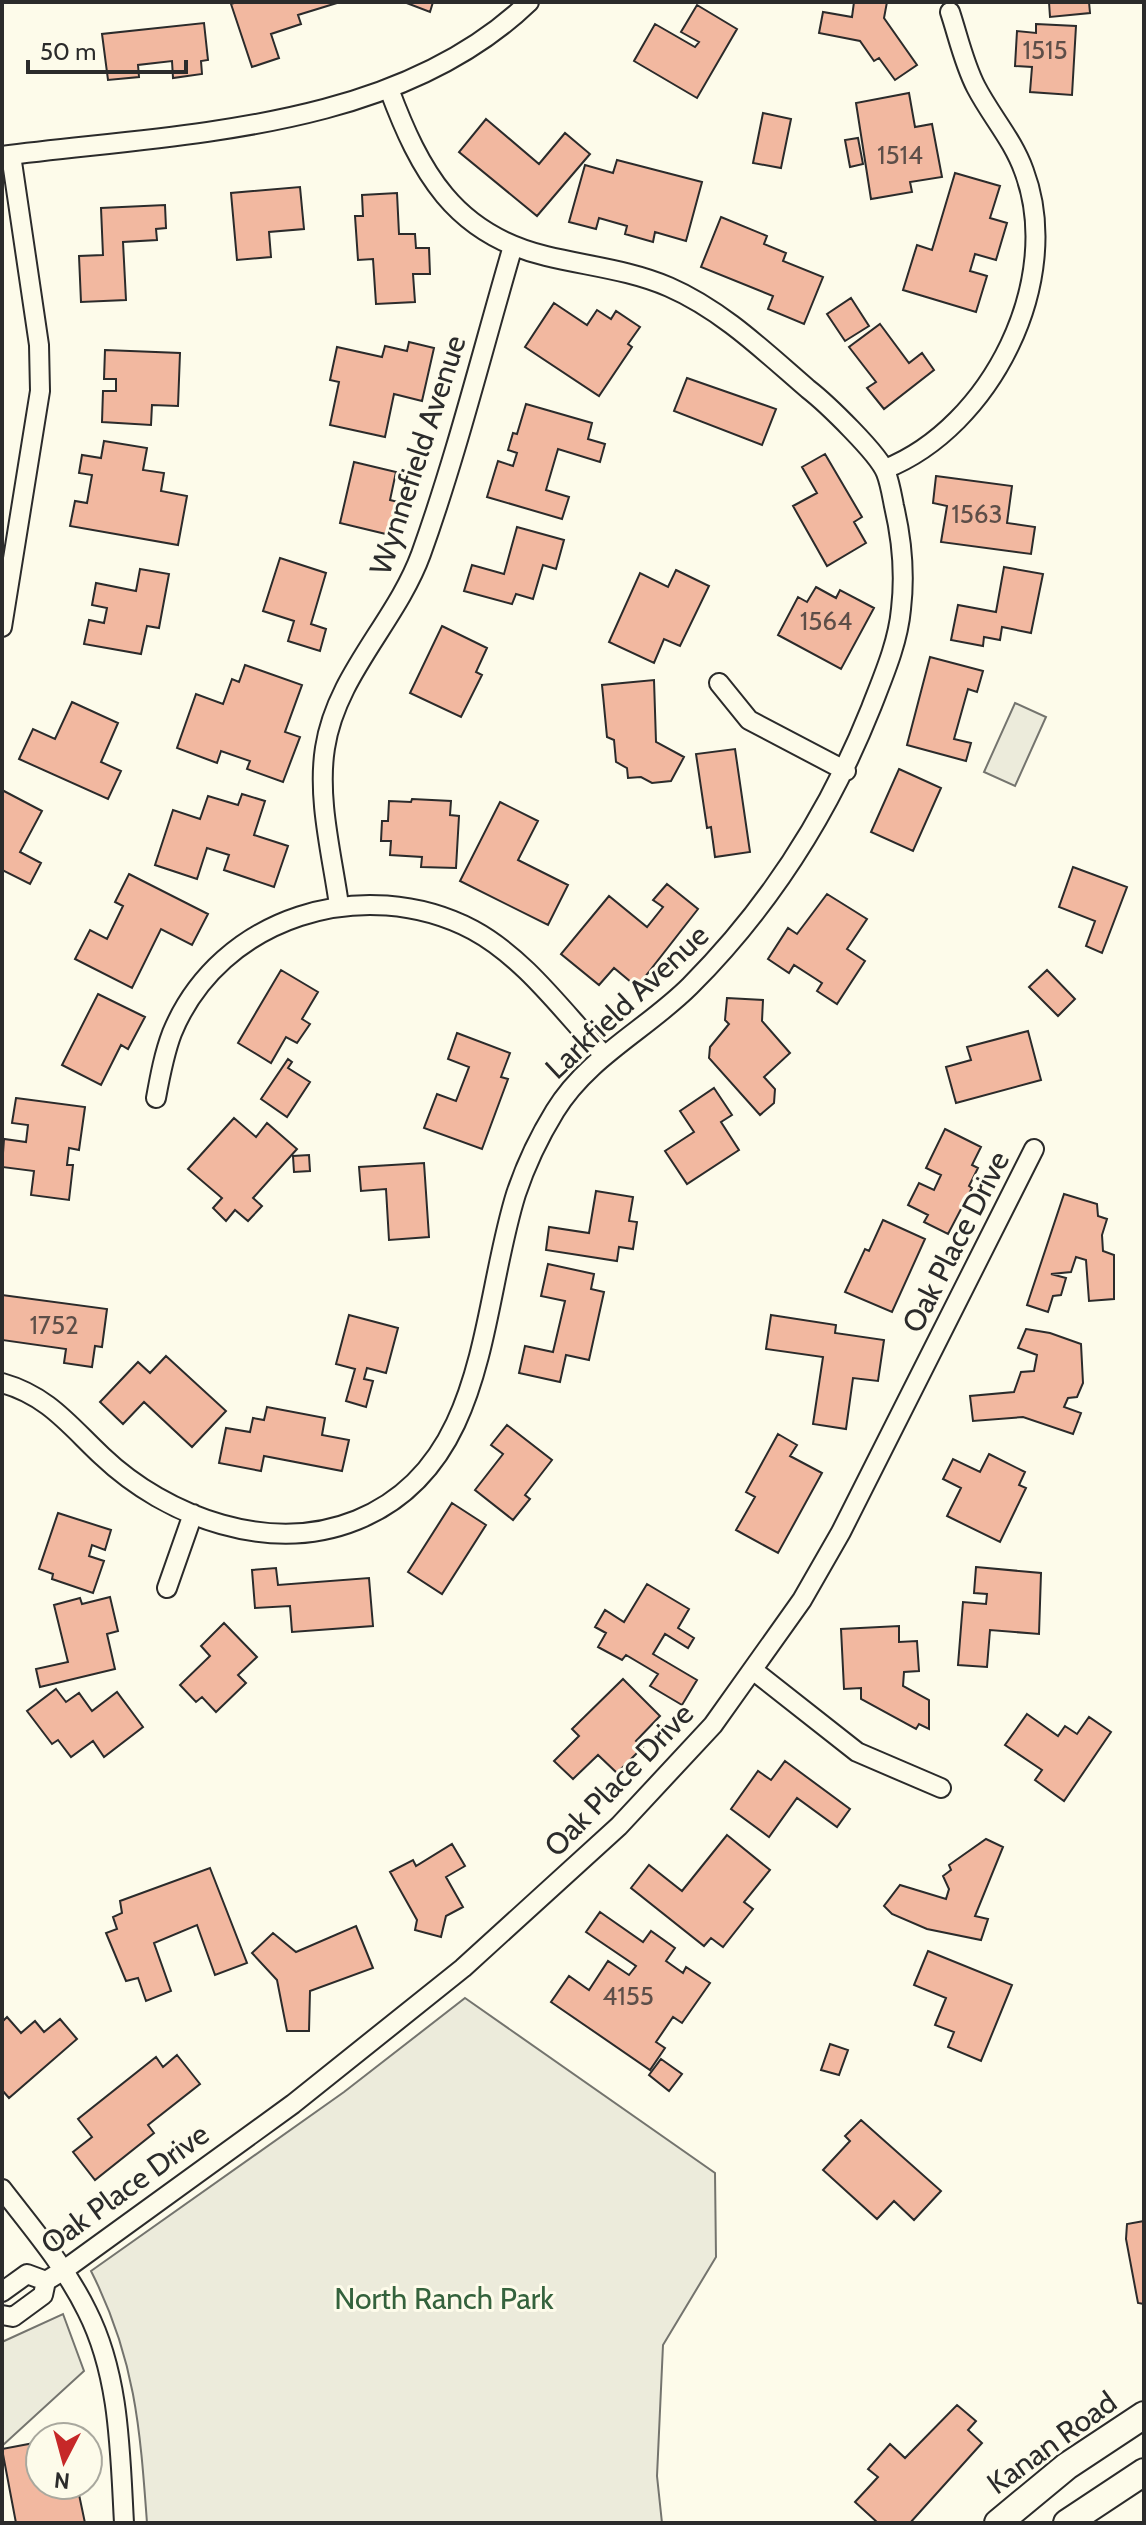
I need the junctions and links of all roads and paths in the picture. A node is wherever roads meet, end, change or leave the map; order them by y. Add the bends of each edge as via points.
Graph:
1 (529, 2) edge
2 (950, 12) dead end
3 (389, 89) junction
4 (6, 156) edge
5 (513, 246) junction
6 (885, 469) junction
7 (2, 627) edge
8 (719, 683) dead end
9 (846, 771) junction
10 (339, 905) junction
11 (604, 1055) junction
12 (156, 1098) dead end
13 (1034, 1149) dead end
14 (2, 1383) edge
15 (193, 1514) junction
16 (167, 1588) dead end
17 (754, 1671) junction
18 (941, 1788) dead end
19 (2, 2189) edge
20 (64, 2270) junction
21 (46, 2281) junction
22 (2, 2292) edge
23 (2, 2315) edge
24 (1144, 2415) edge
25 (1144, 2472) edge
26 (124, 2523) edge
27 (998, 2523) edge
28 (1067, 2523) edge

1 - 3 street via 438,67
2 - 6 street via 975,86 1025,173 1035,221 1033,266 1017,328 970,406 928,447
3 - 4 street via 285,119
3 - 5 street, Larkfield Avenue via 411,148 434,187 469,221
4 - 7 street via 39,345 40,391
5 - 6 street, Larkfield Avenue via 639,276 701,303 821,399
5 - 10 street, Wynnefield Avenue via 420,555 330,722 323,785
6 - 9 street, Larkfield Avenue via 901,539 901,609 890,654
8 - 9 street via 749,720
9 - 11 street, Larkfield Avenue via 800,853 734,940 684,992
10 - 11 street via 407,907 473,931 521,967
10 - 12 street via 267,929 210,973 173,1031
11 - 15 street, Larkfield Avenue via 558,1105 528,1159 466,1404 428,1470 380,1509 323,1531 265,1533
13 - 17 street, Oak Place Drive via 841,1532
14 - 15 street, Larkfield Avenue via 44,1400 132,1481
15 - 16 street
17 - 18 street via 857,1752
17 - 20 street, Oak Place Drive via 668,1776 497,1939 293,2104
19 - 20 street
20 - 21 street, Oak Place Drive
20 - 26 street via 89,2313 117,2409
21 - 22 street, Oak Place Drive via 27,2274
21 - 23 street, Oak Place Drive via 43,2295 13,2317
24 - 27 main road, Kanan Road via 1067,2466
25 - 28 main road

